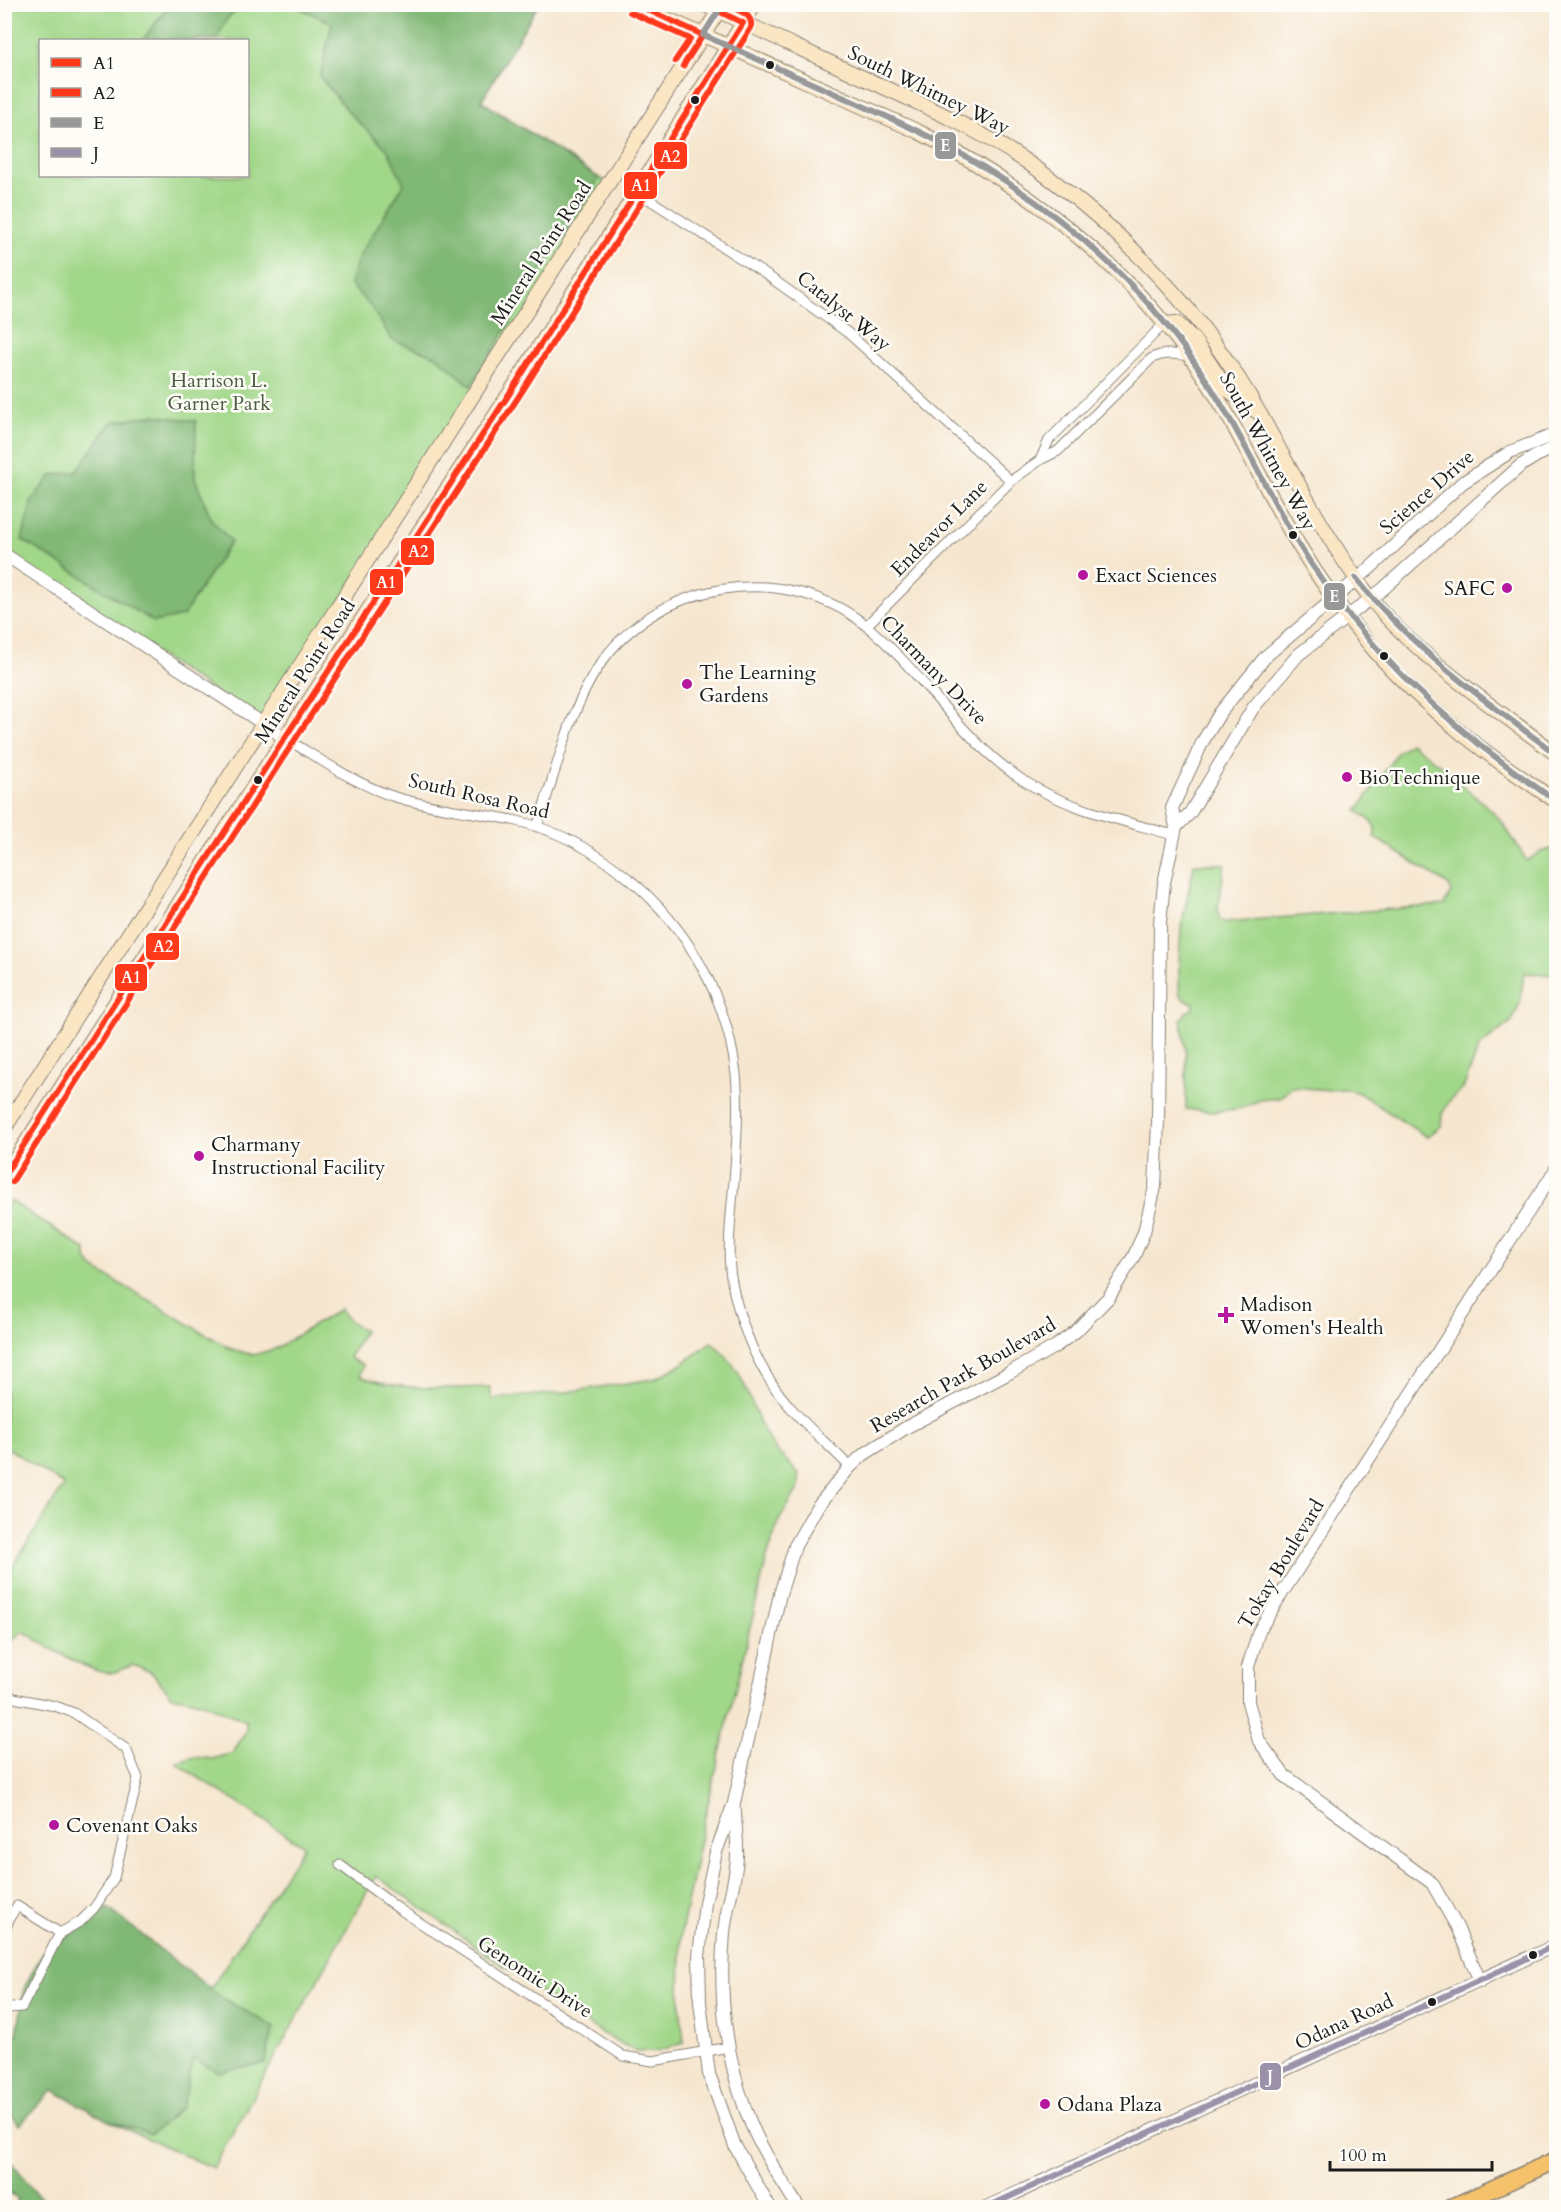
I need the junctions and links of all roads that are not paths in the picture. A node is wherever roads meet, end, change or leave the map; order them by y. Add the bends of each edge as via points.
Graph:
1 (634, 4) edge
2 (703, 4) edge
3 (755, 4) edge
4 (720, 8) edge
5 (743, 23) junction
6 (703, 35) junction
7 (728, 46) junction
8 (636, 191) junction
9 (1164, 324) junction
10 (1189, 356) junction
11 (1260, 415) junction
12 (1557, 436) edge
13 (1557, 447) edge
14 (1040, 460) junction
15 (1011, 481) junction
16 (4, 554) edge
17 (1357, 580) junction
18 (1335, 598) junction
19 (1371, 598) junction
20 (1348, 615) junction
21 (866, 626) junction
22 (262, 723) junction
23 (285, 738) junction
24 (1557, 754) edge
25 (1557, 801) edge
26 (537, 827) junction
27 (1174, 831) junction
28 (4, 1129) edge
29 (1557, 1169) edge
30 (4, 1177) edge
31 (850, 1467) junction
32 (4, 1692) edge
33 (734, 1803) junction
34 (340, 1865) dead end
35 (4, 1933) edge
36 (60, 1933) junction
37 (1557, 1946) edge
38 (1480, 1981) junction
39 (4, 2006) edge
40 (729, 2047) junction
41 (705, 2051) junction
42 (1557, 2160) edge
43 (770, 2208) edge
44 (799, 2208) edge
45 (984, 2208) edge
46 (1450, 2208) edge

1 - 6 main road, South Whitney Way
2 - 4 main road, South Whitney Way
3 - 5 main road, Mineral Point Road
4 - 5 main road, South Whitney Way
4 - 6 main road, Mineral Point Road
5 - 7 main road, Mineral Point Road
5 - 11 main road, South Whitney Way via 990,139 1065,190 1125,240 1167,284 1222,354
6 - 7 main road, South Whitney Way
6 - 22 main road, Mineral Point Road
7 - 8 main road, Mineral Point Road
7 - 9 main road, South Whitney Way via 919,132 997,176 1065,224 1143,298
8 - 15 street, Catalyst Way via 848,333
8 - 23 main road, Mineral Point Road
9 - 10 main road, South Whitney Way
9 - 11 main road via 1177,323 1193,339 1227,389
9 - 14 street, Endeavor Lane via 1049,440
10 - 14 street, Endeavor Lane via 1169,353 1152,358 1058,451
10 - 18 main road, South Whitney Way via 1223,406 1297,542
11 - 17 main road, South Whitney Way via 1328,538
12 - 17 street, Science Drive via 1510,452 1462,483
13 - 19 street, Science Drive via 1520,466
14 - 15 street, Endeavor Lane
15 - 21 street, Endeavor Lane
16 - 22 street, South Rosa Road
17 - 18 street, Science Drive
17 - 19 main road, South Whitney Way
18 - 20 main road, South Whitney Way
18 - 27 street, Research Park Boulevard via 1266,656 1220,713 1172,808
19 - 20 street, Science Drive
19 - 24 main road, South Whitney Way via 1422,650
20 - 25 main road, South Whitney Way via 1375,650 1439,714 1479,748
20 - 27 street, Research Park Boulevard via 1277,677 1253,708 1190,813
21 - 26 street, Charmany Drive via 810,595 778,588 704,592 650,616 622,637 598,667 573,721
21 - 27 street, Charmany Drive via 983,748 1020,778 1073,805
22 - 23 street, South Rosa Road
22 - 28 main road, Mineral Point Road
23 - 26 street, South Rosa Road via 379,791
23 - 30 main road, Mineral Point Road
26 - 31 street, South Rosa Road via 591,852 630,880 675,925 703,968 725,1020 736,1073 730,1275 740,1311 753,1351 770,1381 790,1407
27 - 31 street, Research Park Boulevard via 1160,923 1155,1187 1134,1256 1109,1297 1075,1332 1009,1373 906,1427
29 - 38 street, Tokay Boulevard via 1277,1601 1259,1631 1248,1667 1248,1702 1259,1741 1284,1775 1432,1883 1457,1927
31 - 33 street, Research Park Boulevard via 811,1516 787,1568
32 - 36 street via 74,1713 126,1749 138,1778 114,1878 94,1908
33 - 40 street, Research Park Boulevard via 737,1857 723,1957
33 - 41 street, Research Park Boulevard via 716,1852 701,1929 700,2002
34 - 41 street, Genomic Drive via 399,1909 623,2056 653,2061
35 - 36 street via 17,1906
36 - 39 street via 22,2007
37 - 38 street, Odana Road
38 - 45 street, Odana Road
40 - 41 street, Genomic Drive
40 - 44 street, Research Park Boulevard via 754,2132
41 - 43 street, Research Park Boulevard via 716,2096 735,2146
42 - 46 highway

